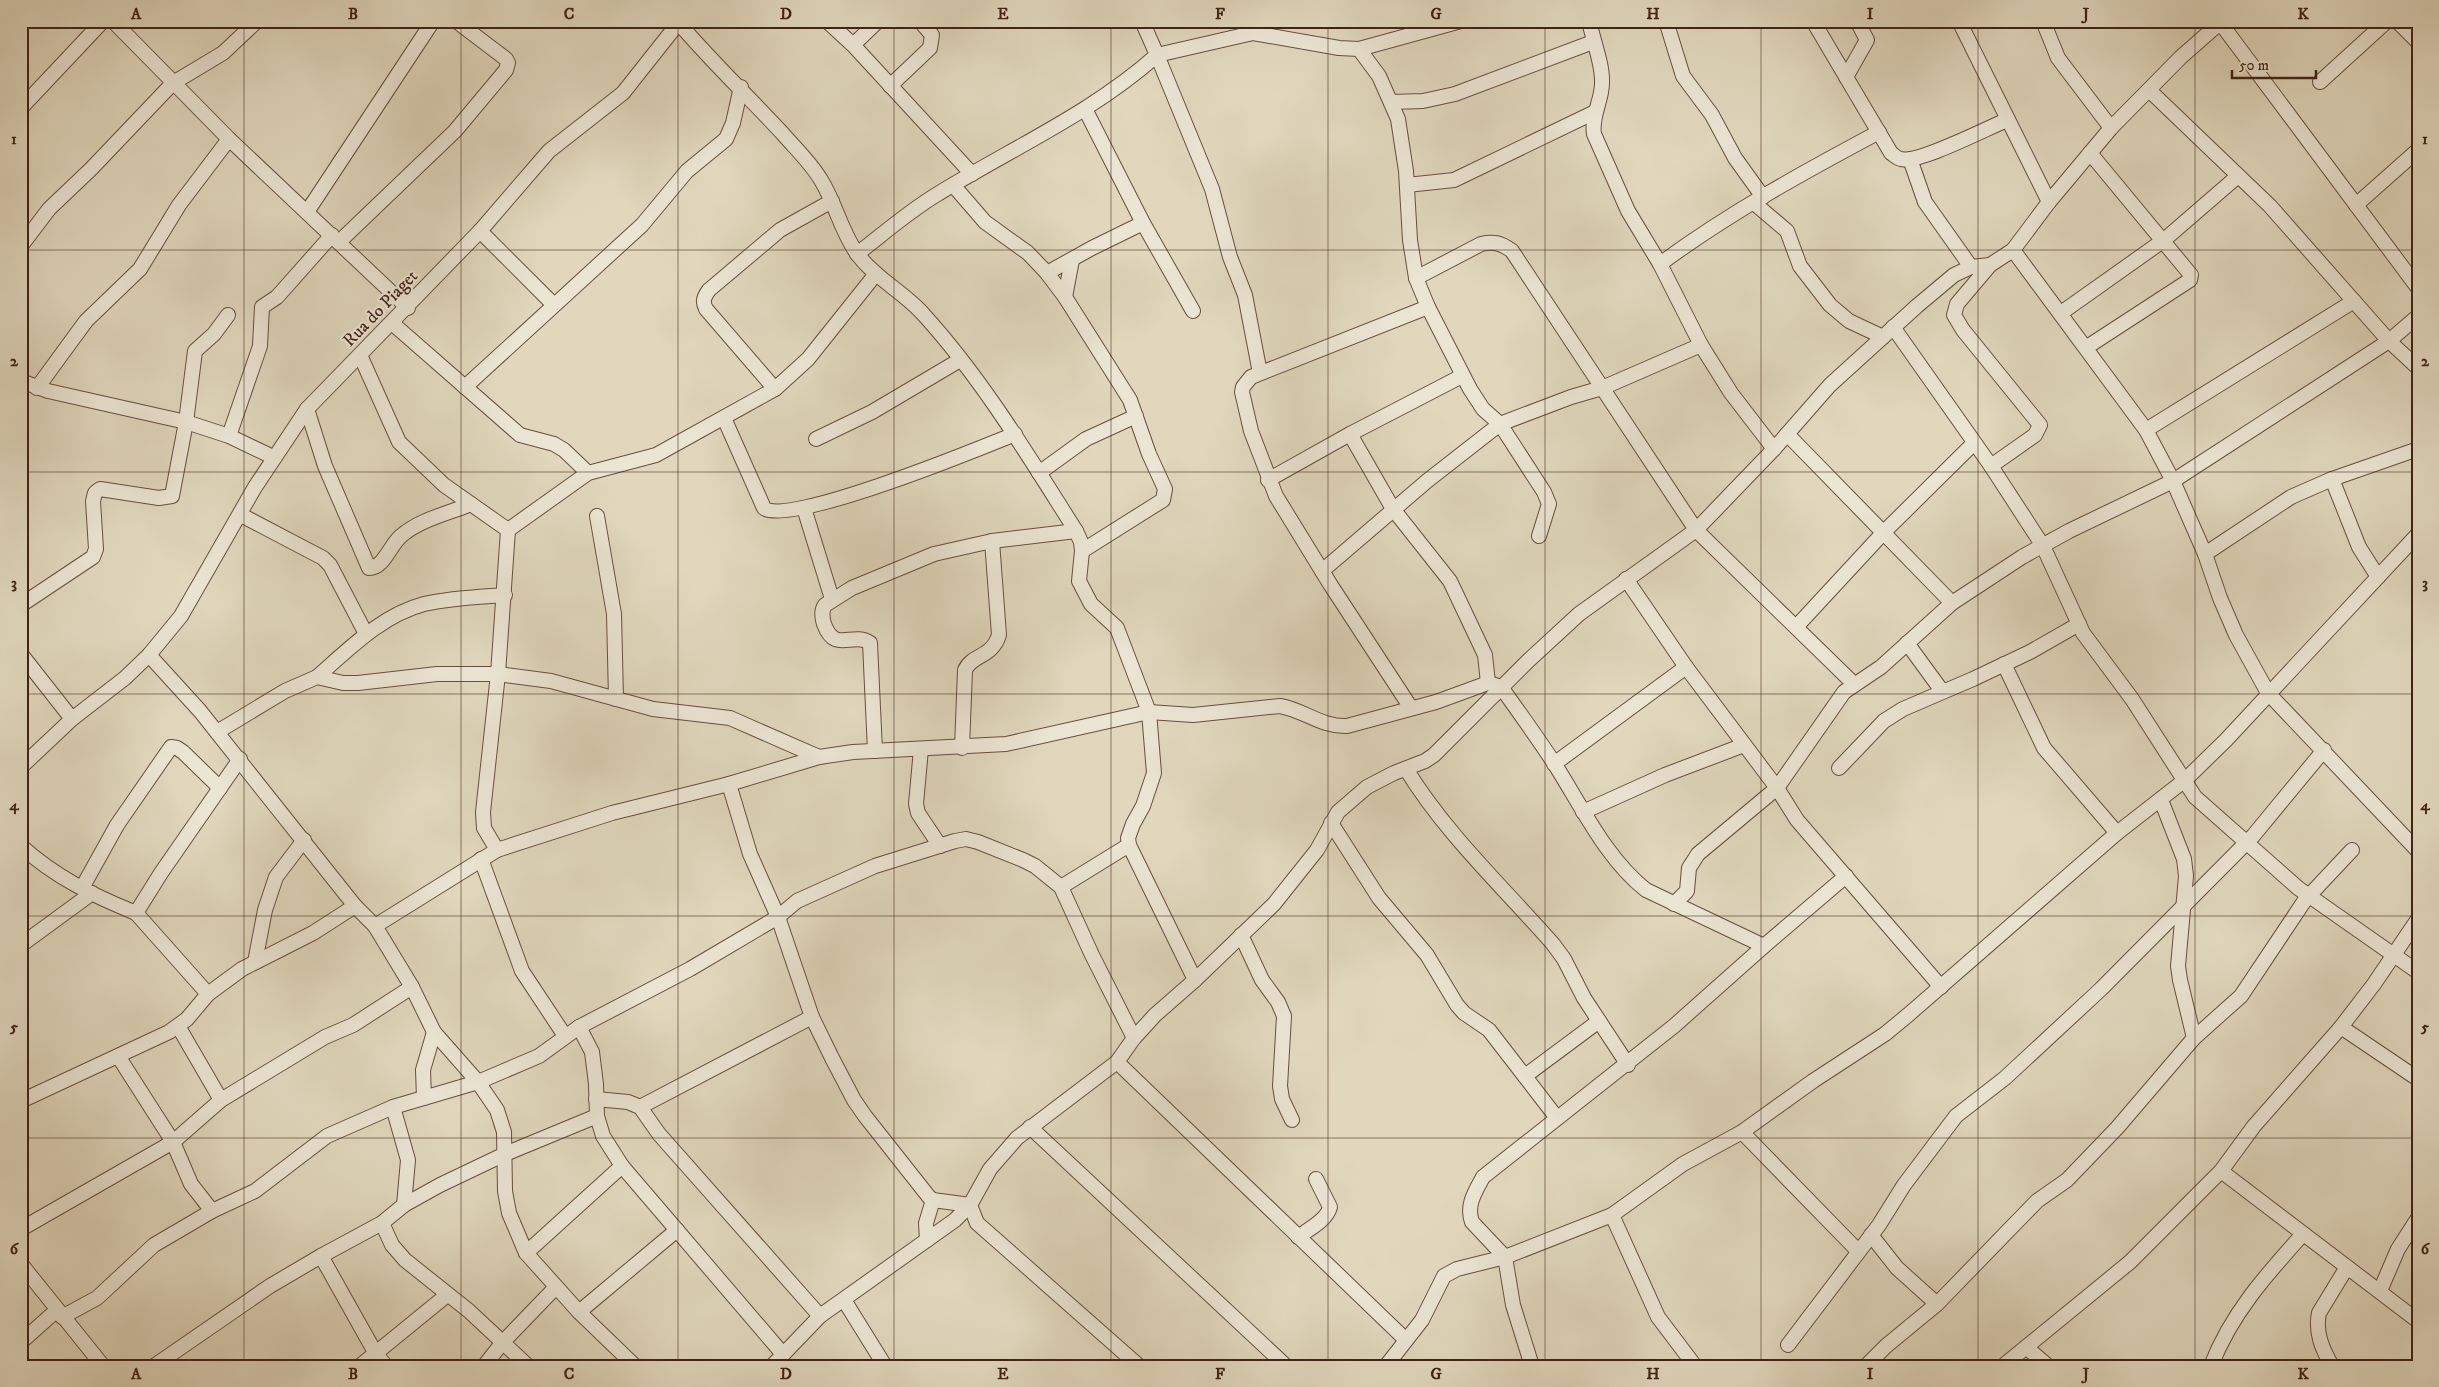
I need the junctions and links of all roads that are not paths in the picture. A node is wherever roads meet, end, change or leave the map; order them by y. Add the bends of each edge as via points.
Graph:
1 (103, 21) edge
2 (113, 21) edge
3 (257, 21) edge
4 (433, 21) edge
5 (456, 21) edge
6 (827, 21) edge
7 (878, 21) edge
8 (920, 21) edge
9 (1142, 21) edge
10 (1589, 21) edge
11 (1666, 21) edge
12 (1813, 21) edge
13 (1858, 21) edge
14 (1958, 21) edge
15 (2043, 21) edge
16 (2387, 21) edge
17 (2398, 21) edge
18 (679, 22) edge
19 (2220, 22) edge
20 (1454, 23) edge
21 (1252, 27) edge
22 (1593, 42) junction
23 (2418, 42) edge
24 (853, 45) junction
25 (1359, 49) junction
26 (1157, 55) junction
27 (1846, 77) junction
28 (2320, 82) dead end
29 (173, 83) junction
30 (890, 86) junction
31 (741, 87) junction
32 (2149, 90) junction
33 (1392, 102) junction
34 (21, 108) edge
35 (1085, 109) junction
36 (1595, 112) junction
37 (2007, 120) junction
38 (2111, 128) junction
39 (1879, 132) junction
40 (228, 139) junction
41 (2418, 150) edge
42 (2090, 153) junction
43 (1910, 159) junction
44 (972, 174) junction
45 (2238, 176) junction
46 (953, 185) junction
47 (1407, 185) junction
48 (1759, 200) junction
49 (832, 201) junction
50 (2048, 202) junction
51 (2356, 205) junction
52 (307, 212) junction
53 (1144, 223) junction
54 (480, 232) junction
55 (336, 239) junction
56 (2164, 240) junction
57 (21, 246) edge
58 (2014, 250) junction
59 (857, 254) junction
60 (1072, 260) junction
61 (1660, 264) junction
62 (1990, 265) junction
63 (1971, 267) junction
64 (1047, 274) junction
65 (875, 275) junction
66 (1416, 278) junction
67 (2418, 288) edge
68 (1065, 297) junction
69 (2354, 301) junction
70 (554, 305) junction
71 (1428, 307) junction
72 (408, 308) junction
73 (1193, 311) dead end
74 (2061, 313) junction
75 (228, 315) dead end
76 (2418, 316) edge
77 (392, 323) junction
78 (1893, 327) junction
79 (1883, 337) junction
80 (2389, 341) junction
81 (1701, 345) junction
82 (2087, 347) junction
83 (360, 355) junction
84 (960, 360) junction
85 (2418, 368) edge
86 (1260, 373) junction
87 (1462, 376) junction
88 (21, 381) edge
89 (465, 387) junction
90 (37, 388) junction
91 (1602, 388) junction
92 (775, 389) junction
93 (307, 409) junction
94 (1136, 416) junction
95 (724, 418) junction
96 (186, 422) junction
97 (1500, 424) junction
98 (2146, 430) junction
99 (1015, 434) junction
100 (1350, 434) junction
101 (1787, 434) junction
102 (229, 436) junction
103 (816, 439) dead end
104 (1974, 443) junction
105 (1774, 450) junction
106 (2418, 450) edge
107 (273, 457) junction
108 (1991, 466) junction
109 (588, 473) junction
110 (1039, 473) junction
111 (2332, 479) junction
112 (1268, 480) junction
113 (2173, 481) junction
114 (471, 504) junction
115 (804, 508) junction
116 (1394, 509) junction
117 (241, 515) junction
118 (597, 516) dead end
119 (508, 530) junction
120 (1696, 530) junction
121 (1076, 531) junction
122 (1884, 532) junction
123 (2418, 534) edge
124 (1539, 536) dead end
125 (992, 542) junction
126 (2043, 546) junction
127 (1082, 551) junction
128 (2205, 554) junction
129 (1322, 571) junction
130 (2378, 577) junction
131 (1626, 579) junction
132 (504, 595) junction
133 (832, 599) junction
134 (1952, 603) junction
135 (21, 605) edge
136 (2079, 624) junction
137 (1796, 626) junction
138 (366, 634) junction
139 (1908, 643) junction
140 (21, 654) edge
141 (149, 655) junction
142 (2004, 664) junction
143 (1686, 667) junction
144 (498, 674) junction
145 (317, 676) junction
146 (1488, 683) junction
147 (1854, 684) junction
148 (1501, 687) junction
149 (1942, 691) junction
150 (2268, 693) junction
151 (616, 698) junction
152 (1411, 708) junction
153 (1149, 712) junction
154 (72, 719) junction
155 (217, 732) junction
156 (1744, 745) junction
157 (962, 748) junction
158 (921, 749) junction
159 (2324, 750) junction
160 (875, 751) junction
161 (819, 757) junction
162 (240, 759) junction
163 (1554, 764) junction
164 (21, 767) edge
165 (1839, 768) dead end
166 (1406, 769) junction
167 (2185, 780) junction
168 (730, 784) junction
169 (220, 788) junction
170 (1777, 788) junction
171 (2161, 800) junction
172 (1583, 812) junction
173 (1331, 823) junction
174 (2117, 833) junction
175 (304, 840) junction
176 (2248, 841) junction
177 (1129, 844) junction
178 (21, 846) edge
179 (940, 846) junction
180 (497, 850) junction
181 (2352, 850) dead end
182 (2418, 851) edge
183 (481, 859) junction
184 (1846, 876) junction
185 (1061, 887) junction
186 (87, 891) junction
187 (2309, 894) junction
188 (1674, 904) junction
189 (2183, 904) junction
190 (356, 906) junction
191 (136, 913) junction
192 (778, 917) junction
193 (2418, 919) edge
194 (374, 926) junction
195 (1241, 936) junction
196 (21, 945) edge
197 (1764, 946) junction
198 (2393, 955) junction
199 (255, 962) junction
200 (2418, 972) edge
201 (1196, 980) junction
202 (412, 987) junction
203 (1941, 987) junction
204 (208, 994) junction
205 (812, 1017) junction
206 (1599, 1021) junction
207 (178, 1026) junction
208 (579, 1026) junction
209 (2341, 1027) junction
210 (434, 1032) junction
211 (565, 1036) junction
212 (1134, 1038) junction
213 (2194, 1038) junction
214 (118, 1056) junction
215 (1117, 1062) junction
216 (1628, 1064) junction
217 (1525, 1076) junction
218 (2418, 1079) edge
219 (478, 1082) junction
220 (424, 1098) junction
221 (596, 1099) junction
222 (221, 1100) junction
223 (21, 1101) edge
224 (393, 1107) junction
225 (640, 1107) junction
226 (597, 1116) junction
227 (1557, 1118) junction
228 (1292, 1120) dead end
229 (1030, 1127) junction
230 (1742, 1132) junction
231 (173, 1142) junction
232 (505, 1154) junction
233 (622, 1166) junction
234 (2221, 1171) junction
235 (1316, 1179) dead end
236 (933, 1200) junction
237 (404, 1205) junction
238 (970, 1205) junction
239 (212, 1212) junction
240 (1612, 1215) junction
241 (2418, 1218) edge
242 (955, 1220) junction
243 (978, 1222) junction
244 (382, 1223) junction
245 (21, 1229) edge
246 (677, 1230) junction
247 (2303, 1234) junction
248 (1871, 1235) junction
249 (1298, 1237) junction
250 (926, 1240) junction
251 (1858, 1251) junction
252 (526, 1253) junction
253 (320, 1256) junction
254 (1504, 1256) junction
255 (21, 1264) edge
256 (2347, 1267) junction
257 (556, 1286) junction
258 (2380, 1291) junction
259 (447, 1295) junction
260 (844, 1300) junction
261 (1937, 1304) junction
262 (579, 1312) junction
263 (60, 1314) junction
264 (820, 1316) junction
265 (2418, 1321) edge
266 (1406, 1340) junction
267 (21, 1342) edge
268 (503, 1342) junction
269 (1788, 1345) dead end
270 (2026, 1347) junction
271 (376, 1354) junction
272 (782, 1354) junction
273 (103, 1366) edge
274 (154, 1366) edge
275 (360, 1366) edge
276 (386, 1366) edge
277 (484, 1366) edge
278 (528, 1366) edge
279 (635, 1366) edge
280 (772, 1366) edge
281 (885, 1366) edge
282 (1139, 1366) edge
283 (1286, 1366) edge
284 (1386, 1366) edge
285 (1532, 1366) edge
286 (1694, 1366) edge
287 (1866, 1366) edge
288 (2002, 1366) edge
289 (2048, 1366) edge
290 (2210, 1366) edge
291 (2332, 1366) edge

1 - 34 street
2 - 29 street
3 - 29 street via 223,53
4 - 52 street
5 - 55 street via 506,59 506,70 455,131
6 - 24 street
7 - 24 street
8 - 30 street via 932,35 930,48
9 - 26 street
10 - 22 street
11 - 48 street via 1682,76 1712,115
12 - 27 street
13 - 27 street via 1867,40
14 - 37 street
15 - 38 street via 2058,58
16 - 28 street
17 - 23 street
18 - 31 street
18 - 54 street, Rua do Piaget via 623,93 549,151
19 - 32 street
19 - 51 street
20 - 25 street
21 - 25 street via 1339,48
21 - 26 street
22 - 33 street via 1455,94 1423,101
22 - 36 street via 1602,80 1602,92
24 - 30 street
25 - 33 street via 1379,76
26 - 35 street via 1135,75
26 - 86 street via 1212,189 1230,257 1245,295
27 - 39 street
29 - 40 street
29 - 57 street via 49,209
30 - 44 street
31 - 49 street via 805,159
31 - 70 street via 734,123 726,139 687,171 642,225
32 - 38 street
32 - 45 street
33 - 47 street via 1398,119
35 - 44 street
35 - 53 street
36 - 47 street via 1454,180
36 - 61 street via 1594,134 1628,211
37 - 43 street
37 - 50 street
38 - 42 street
39 - 43 street via 1891,153 1900,160
39 - 48 street
40 - 52 street
40 - 90 street via 179,205 140,269 86,321
41 - 51 street
42 - 50 street
42 - 56 street
43 - 63 street via 1925,202
44 - 46 street
45 - 56 street
45 - 69 street via 2270,206
46 - 59 street via 923,203
46 - 64 street via 986,222 1020,246
47 - 66 street
48 - 61 street
48 - 79 street via 1787,231 1800,266 1830,305 1848,322
49 - 59 street
49 - 92 street via 780,230 705,296 703,303 706,309
50 - 58 street
51 - 67 street
52 - 55 street
53 - 60 street
53 - 73 street
54 - 70 street
54 - 72 street, Rua do Piaget
55 - 72 street
55 - 102 street via 277,297 262,307 260,346
56 - 74 street
56 - 82 street via 2191,275 2190,280
58 - 62 street
58 - 74 street
59 - 65 street
60 - 64 street
60 - 68 street
61 - 81 street
62 - 63 street
62 - 108 street via 1957,304 1954,315 2040,425 2035,435
63 - 78 street via 1954,276
64 - 68 street
65 - 84 street via 924,314
65 - 92 street via 808,359
66 - 71 street
66 - 91 street via 1481,244 1502,243 1512,251
68 - 94 street via 1122,386
69 - 80 street
69 - 98 street
70 - 89 street
71 - 86 street
71 - 87 street
72 - 77 street, Rua do Piaget
74 - 82 street
75 - 96 street via 196,351
76 - 80 street
77 - 83 street, Rua do Piaget
77 - 89 street
78 - 79 street
78 - 104 street
79 - 101 street via 1830,385
80 - 85 street
80 - 113 street
81 - 91 street
81 - 105 street
82 - 98 street
83 - 93 street, Rua do Piaget
83 - 114 street via 399,442 424,469
84 - 99 street
84 - 103 street via 872,412
86 - 112 street via 1251,377 1242,392 1250,431
87 - 97 street via 1483,409
87 - 100 street
88 - 90 street
89 - 109 street via 520,435 554,444
90 - 96 street
91 - 97 street via 1571,396
91 - 120 street
92 - 95 street
93 - 107 street, Rua do Piaget
93 - 114 street via 325,466 369,568 378,565 394,543 412,528
94 - 110 street via 1086,439
94 - 127 street via 1166,494 1163,500
95 - 109 street via 656,455
95 - 115 street via 764,508 771,513
96 - 102 street
96 - 135 street via 172,496 159,498 100,489 93,501 96,550 93,557
97 - 116 street
97 - 124 street via 1544,492 1548,504
98 - 113 street
99 - 110 street
99 - 115 street via 882,486
100 - 112 street
100 - 116 street
101 - 105 street
101 - 122 street
102 - 107 street
104 - 108 street
104 - 122 street
105 - 120 street
106 - 111 street
107 - 117 street, Rua do Piaget
108 - 126 street
109 - 119 street
110 - 121 street
111 - 128 street via 2291,497
111 - 130 street via 2359,547
112 - 129 street
113 - 126 street
113 - 128 street
114 - 119 street
115 - 133 street
116 - 129 street
116 - 146 street via 1450,581 1485,655
117 - 138 street via 323,558 330,565
117 - 141 street, Rua do Piaget via 181,616
118 - 151 street via 614,614
119 - 132 street
120 - 131 street
120 - 137 street
121 - 125 street
121 - 127 street
122 - 134 street
122 - 137 street
123 - 130 street
125 - 133 street via 919,560
125 - 157 street via 999,635 993,649 970,663 965,670
126 - 134 street
126 - 136 street
127 - 153 street via 1079,581 1091,604 1117,628
128 - 150 street via 2236,635
129 - 152 street
130 - 150 street
131 - 143 street
131 - 148 street via 1579,614
132 - 138 street via 423,604 402,612
132 - 144 street
133 - 160 street via 823,609 822,616 831,637 835,640 867,641 871,646
134 - 139 street
136 - 142 street
136 - 167 street
137 - 147 street
138 - 145 street
139 - 147 street via 1881,668
139 - 149 street
140 - 154 street
141 - 154 street, Rua do Piaget
141 - 155 street
142 - 149 street
142 - 174 street via 2044,748
143 - 156 street
143 - 163 street
144 - 145 street via 437,674 358,684
144 - 151 street via 551,681
144 - 180 street via 483,812 484,828
145 - 155 street
146 - 148 street
146 - 152 street
147 - 170 street via 1834,704
148 - 163 street
148 - 166 street via 1434,755
149 - 165 street via 1884,721
150 - 159 street
150 - 167 street
151 - 161 street via 653,709 730,718
152 - 153 street via 1346,726 1317,722 1291,708 1280,706 1193,715
153 - 157 street via 1006,744
153 - 177 street via 1154,773 1128,838
154 - 164 street, Rua do Piaget
155 - 162 street
156 - 170 street
156 - 172 street
157 - 158 street
158 - 160 street
158 - 179 street via 916,804 918,813
159 - 176 street
159 - 182 street
160 - 161 street
161 - 168 street
162 - 169 street
162 - 175 street
163 - 172 street
166 - 173 street via 1367,787 1338,812
166 - 206 street via 1456,839 1553,944
167 - 171 street
167 - 176 street via 2201,804
168 - 180 street via 640,805
168 - 192 street via 750,854
169 - 186 street via 182,752 171,747 117,825
169 - 191 street
170 - 184 street via 1815,844
170 - 188 street via 1698,854 1689,868 1688,891
171 - 174 street
171 - 189 street via 2184,859
172 - 188 street via 1630,878
173 - 195 street via 1318,850 1299,874
173 - 217 street via 1379,898 1430,961 1457,1005 1489,1030
174 - 203 street
175 - 190 street
175 - 199 street via 276,877 265,910
176 - 187 street via 2298,888
176 - 189 street
177 - 185 street
177 - 201 street
178 - 186 street via 40,863
179 - 185 street via 966,839 978,842 1035,866
179 - 192 street via 875,866 797,900
180 - 183 street
181 - 187 street
183 - 194 street
183 - 211 street via 522,971
184 - 197 street
184 - 203 street
185 - 212 street
186 - 191 street
186 - 196 street
187 - 198 street
187 - 213 street via 2241,996
188 - 197 street
189 - 213 street via 2178,966
189 - 248 street via 2101,989 2005,1078 1956,1116
190 - 194 street
190 - 199 street via 313,933
191 - 204 street
192 - 205 street
192 - 208 street via 690,969
193 - 198 street
194 - 202 street
195 - 201 street
195 - 228 street via 1284,1016 1280,1086
197 - 216 street
198 - 200 street
198 - 209 street
199 - 204 street
201 - 212 street
202 - 210 street
202 - 222 street via 353,1025 325,1037
203 - 230 street via 1884,1034
204 - 207 street
205 - 225 street
205 - 236 street via 854,1100 921,1189
206 - 216 street
206 - 217 street
207 - 214 street
207 - 222 street
208 - 211 street
208 - 221 street via 592,1052
209 - 218 street
209 - 234 street via 2254,1126
210 - 219 street
210 - 220 street via 423,1070
211 - 219 street via 539,1056
212 - 215 street
213 - 261 street via 2117,1128 2067,1180 2037,1201
214 - 223 street
214 - 231 street
215 - 229 street
215 - 249 street
216 - 227 street
217 - 227 street
219 - 220 street
219 - 232 street via 502,1121
220 - 224 street
221 - 225 street via 628,1102
221 - 226 street
222 - 231 street
224 - 237 street via 408,1160
224 - 239 street via 327,1136 268,1183
225 - 264 street via 659,1134
226 - 232 street
226 - 233 street via 603,1136
227 - 254 street via 1483,1177 1469,1207 1472,1222
229 - 238 street via 990,1169
229 - 283 street
230 - 240 street via 1683,1164
230 - 251 street
231 - 239 street via 191,1184
231 - 245 street
232 - 237 street via 440,1184
232 - 252 street via 505,1191 509,1213
233 - 246 street
233 - 252 street
234 - 247 street
234 - 270 street via 2130,1262
235 - 249 street via 1329,1211
236 - 238 street
236 - 250 street via 926,1223
237 - 244 street
238 - 242 street
238 - 243 street
239 - 263 street via 154,1246 97,1298
240 - 254 street
240 - 286 street via 1658,1317
241 - 258 street via 2398,1249
242 - 243 street
242 - 250 street
243 - 282 street
244 - 253 street
244 - 259 street via 392,1245 405,1260
246 - 262 street
246 - 272 street
247 - 256 street
247 - 290 street via 2249,1295 2233,1318
248 - 251 street
248 - 261 street via 1896,1268
249 - 266 street
250 - 260 street
251 - 269 street
252 - 257 street
253 - 271 street
253 - 274 street via 270,1286
254 - 266 street via 1457,1269 1444,1276 1431,1306
254 - 285 street via 1513,1305
255 - 263 street
256 - 258 street
256 - 291 street via 2317,1321 2318,1336
257 - 262 street
257 - 268 street
258 - 265 street
259 - 268 street
259 - 271 street
260 - 264 street
260 - 281 street
261 - 287 street
262 - 279 street
263 - 267 street
263 - 273 street
264 - 272 street
266 - 284 street
268 - 277 street
268 - 278 street
270 - 288 street
270 - 289 street
271 - 275 street
271 - 276 street
272 - 280 street

